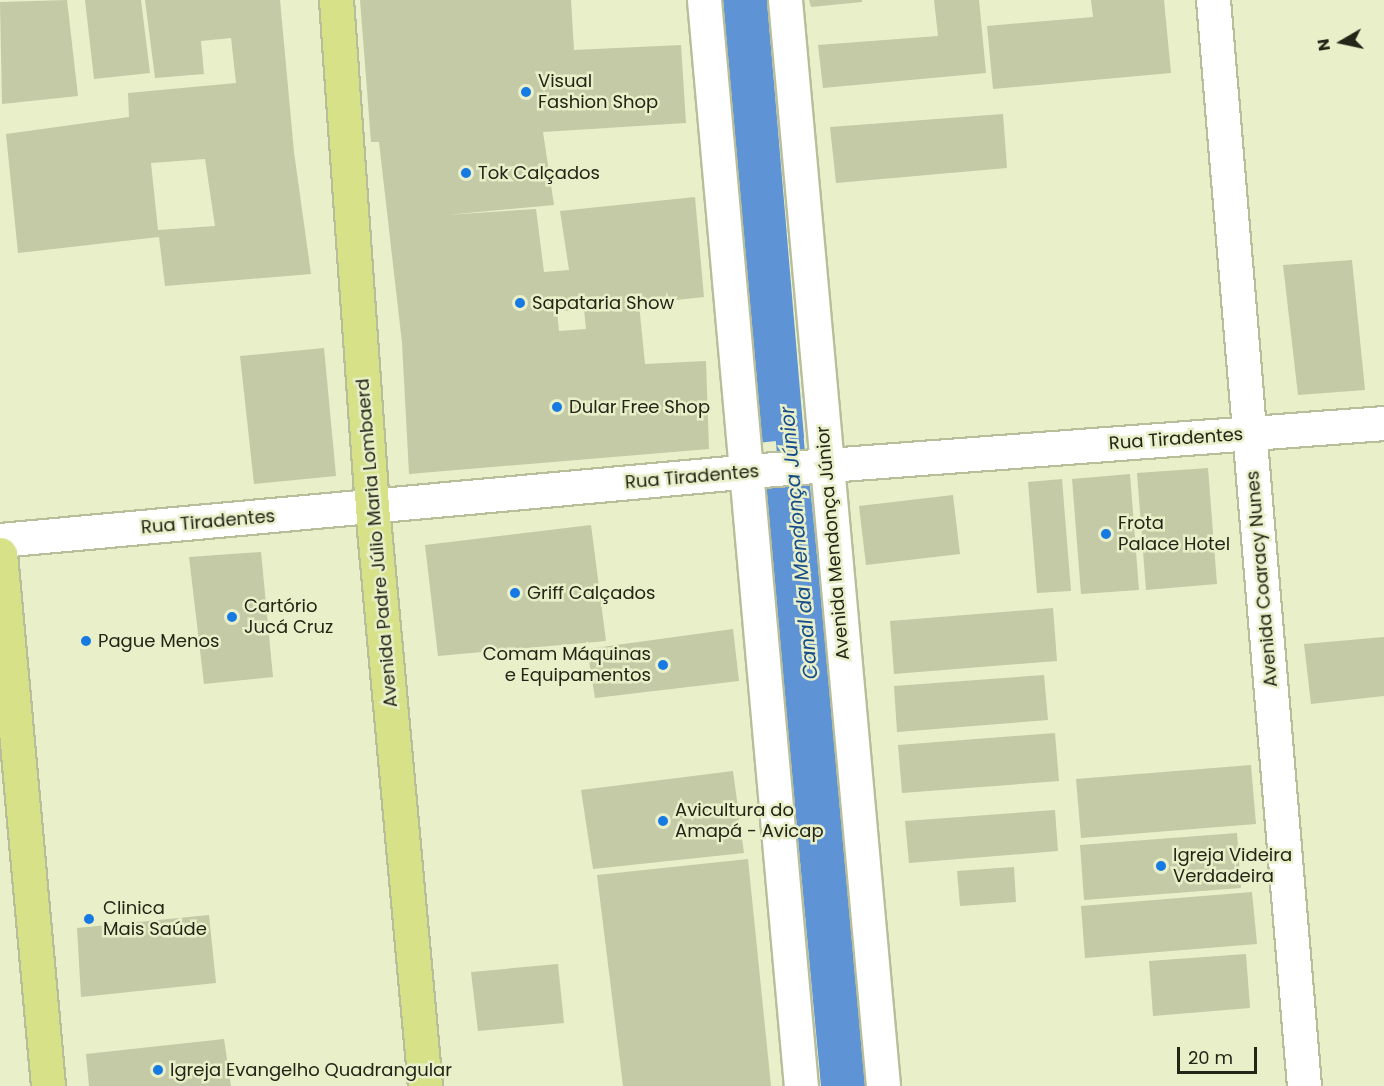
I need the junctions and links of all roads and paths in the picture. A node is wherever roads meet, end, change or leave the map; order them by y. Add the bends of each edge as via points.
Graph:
1 (336, 0) edge
2 (704, 0) edge
3 (785, 0) edge
4 (1214, 0) edge
5 (1384, 423) edge
6 (1250, 433) junction
7 (818, 466) junction
8 (756, 470) junction
9 (372, 507) junction
10 (0, 540) edge
11 (0, 554) edge
12 (48, 1086) edge
13 (425, 1086) edge
14 (801, 1086) edge
15 (883, 1086) edge
16 (1304, 1086) edge

1 - 9 main road, Avenida Padre Júlio Maria Lombaerd
2 - 8 street
3 - 7 street, Avenida Mendonça Júnior
4 - 6 street, Avenida Coaracy Nunes
5 - 6 street, Rua Tiradentes
6 - 7 street, Rua Tiradentes
6 - 16 street, Avenida Coaracy Nunes
7 - 8 street, Rua Tiradentes
7 - 15 street, Avenida Mendonça Júnior
8 - 9 street, Rua Tiradentes
8 - 14 street
9 - 10 street, Rua Tiradentes
9 - 13 main road, Avenida Padre Júlio Maria Lombaerd
11 - 12 main road

